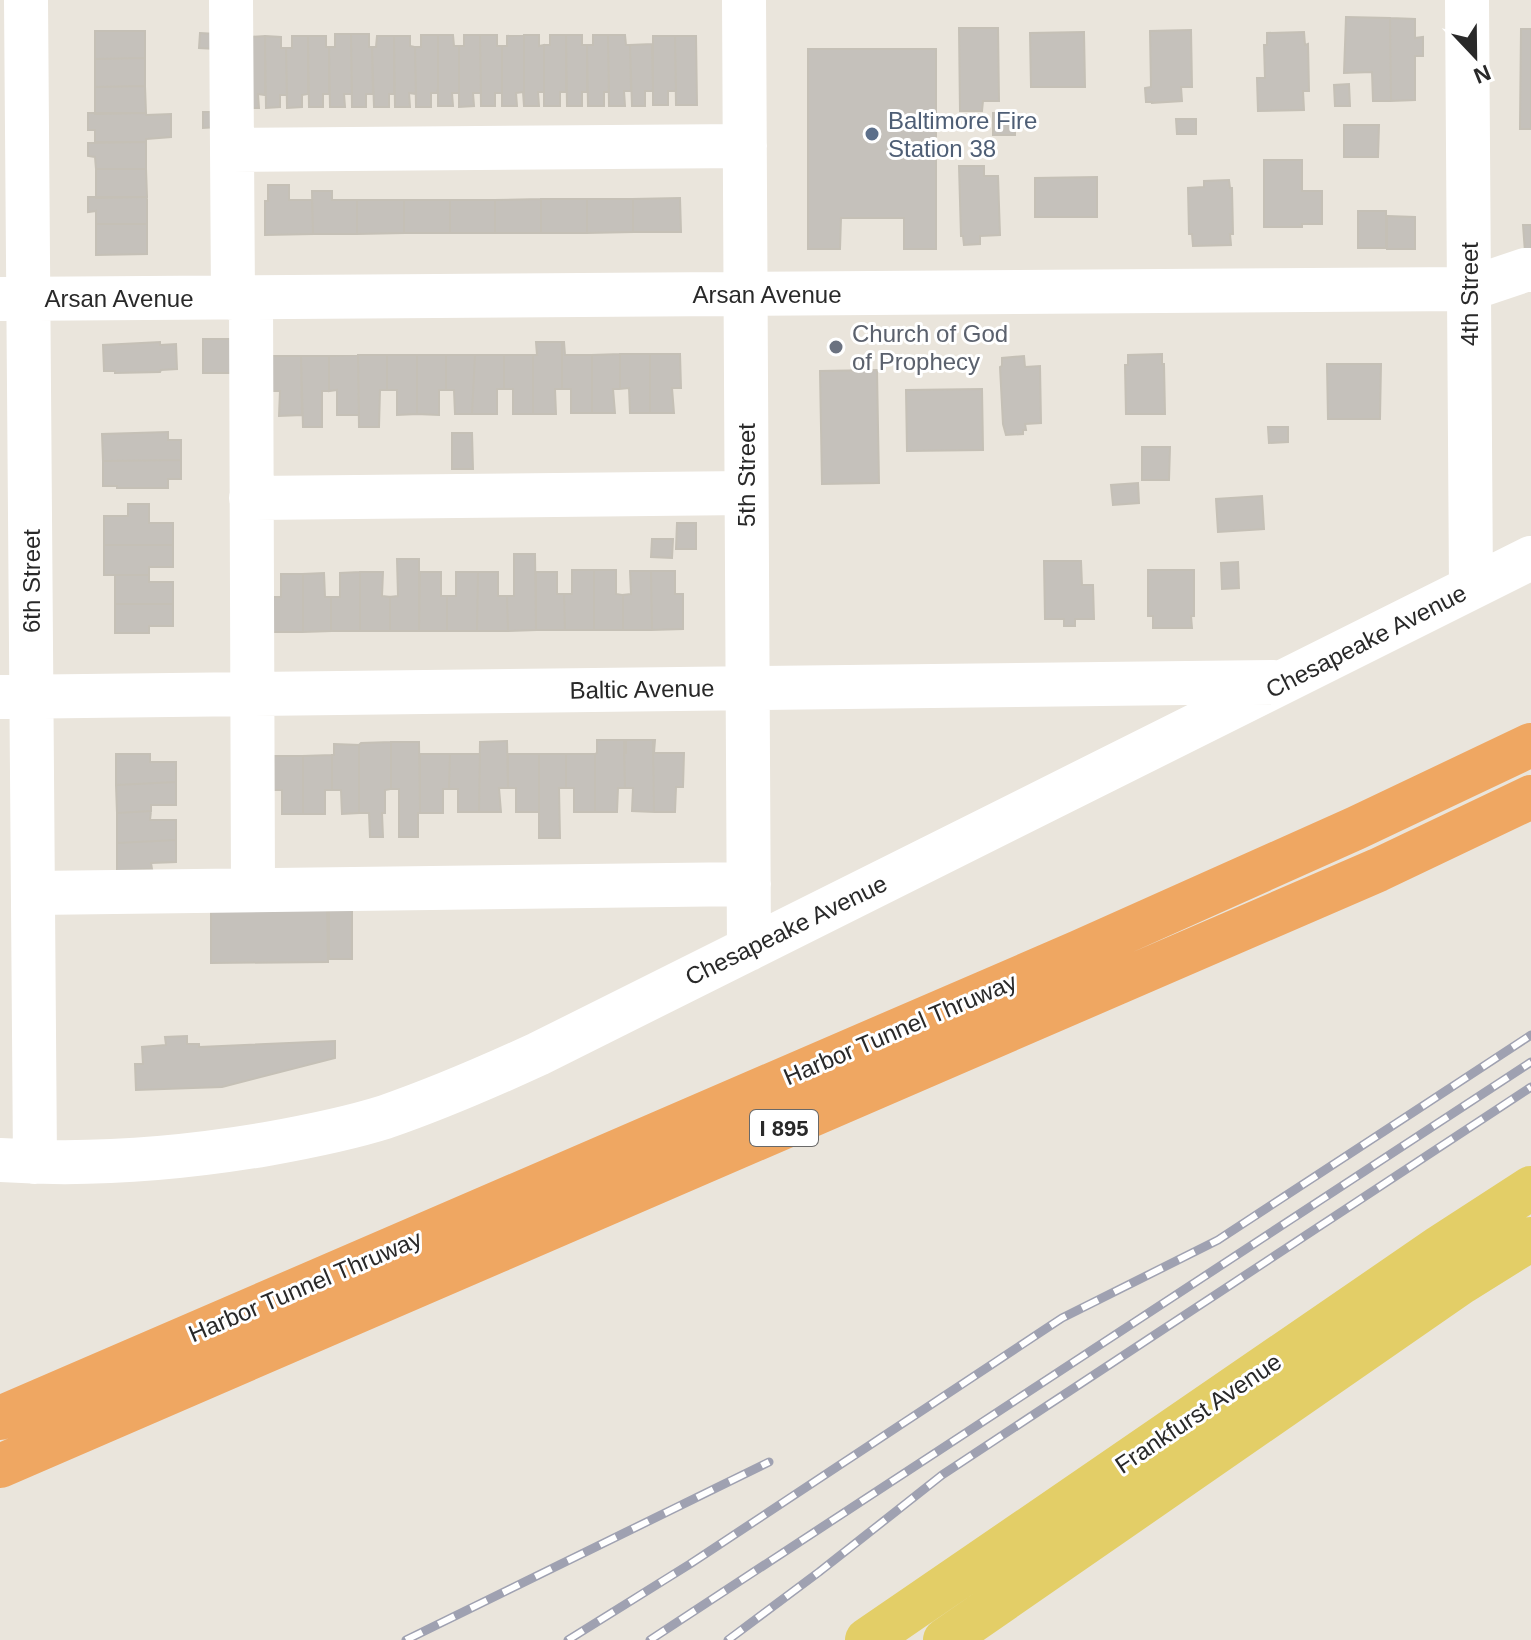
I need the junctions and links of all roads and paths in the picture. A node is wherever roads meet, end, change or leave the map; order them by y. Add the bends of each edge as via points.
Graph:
1 (26, 0) edge
2 (231, 0) edge
3 (744, 0) edge
4 (1467, 0) edge
5 (745, 146) junction
6 (232, 150) junction
7 (1531, 270) edge
8 (1469, 289) junction
9 (745, 294) junction
10 (242, 298) junction
11 (14, 299) edge
12 (746, 493) junction
13 (251, 498) junction
14 (1531, 558) edge
15 (1471, 588) junction
16 (1284, 682) junction
17 (748, 688) junction
18 (252, 694) junction
19 (16, 697) edge
20 (1531, 745) edge
21 (1531, 797) edge
22 (749, 884) junction
23 (253, 890) junction
24 (34, 893) junction
25 (749, 949) junction
26 (18, 1161) edge
27 (1531, 1188) edge
28 (1531, 1239) edge
29 (8, 1414) edge
30 (17, 1459) edge
31 (930, 1597) junction
32 (953, 1638) edge
33 (867, 1640) edge

1 - 11 street, 6th Street
2 - 6 street
3 - 5 street, 5th Street
4 - 8 street, 4th Street
5 - 6 street
5 - 9 street, 5th Street
6 - 10 street
7 - 8 street, Arsan Avenue
8 - 9 street, Arsan Avenue
8 - 15 street, 4th Street
9 - 10 street, Arsan Avenue
9 - 12 street, 5th Street
10 - 11 street, Arsan Avenue
10 - 13 street
11 - 19 street, 6th Street
12 - 13 street
12 - 17 street, 5th Street
13 - 18 street
14 - 15 street, Chesapeake Avenue
15 - 16 street, Chesapeake Avenue
16 - 17 street, Baltic Avenue
16 - 25 street, Chesapeake Avenue
17 - 18 street, Baltic Avenue
17 - 22 street, 5th Street
18 - 19 street, Baltic Avenue
18 - 23 street
19 - 24 street, 6th Street
20 - 29 highway, Harbor Tunnel Thruway / I 895 via 1093,945
21 - 30 highway, Harbor Tunnel Thruway / I 895 via 1308,901
22 - 23 street
22 - 25 street, 5th Street
23 - 24 street
24 - 26 street, 6th Street
25 - 26 street, Chesapeake Avenue via 538,1054 384,1117 214,1153
27 - 31 main road, Frankfurst Avenue
28 - 32 main road, Frankfurst Avenue
31 - 32 main road
31 - 33 main road, Frankfurst Avenue

